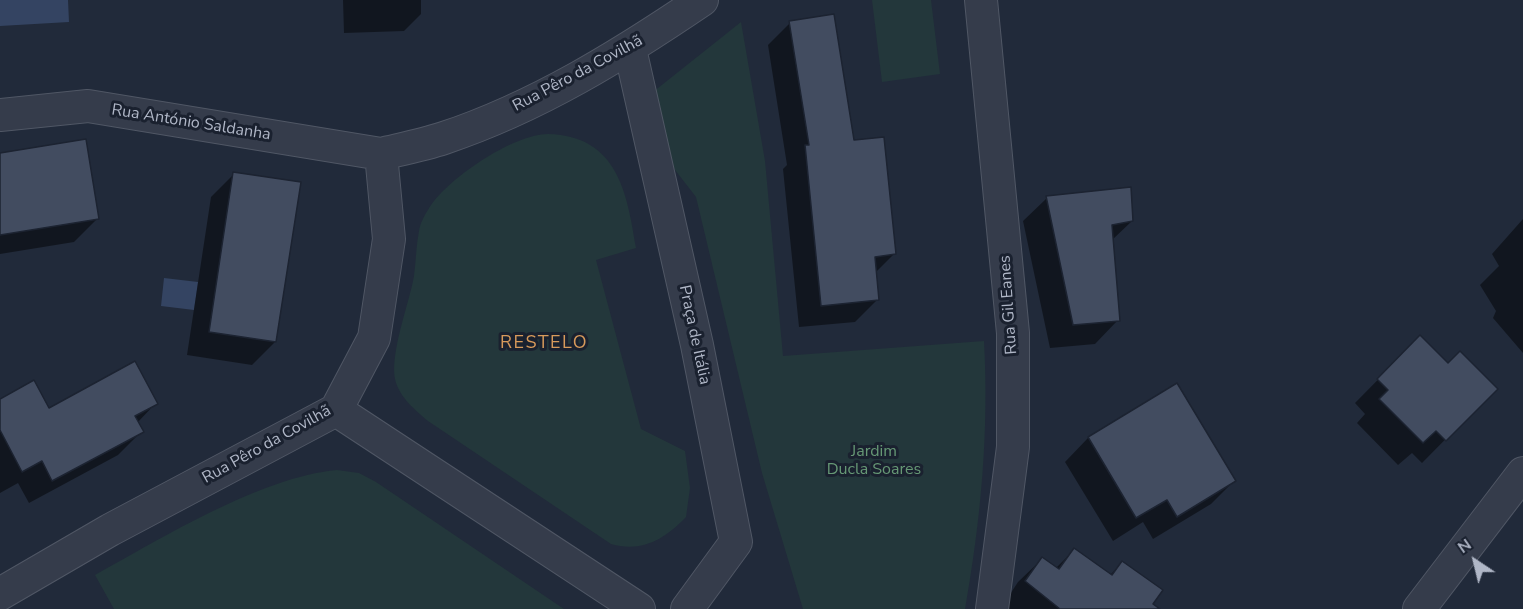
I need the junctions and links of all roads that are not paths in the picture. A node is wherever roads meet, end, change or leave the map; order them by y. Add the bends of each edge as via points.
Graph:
1 (702, 0) edge
2 (981, 0) edge
3 (630, 49) junction
4 (0, 115) edge
5 (381, 154) junction
6 (336, 410) junction
7 (1523, 473) edge
8 (0, 594) edge
9 (639, 609) edge
10 (687, 609) edge
11 (992, 609) edge
12 (1419, 609) edge

1 - 3 street, Rua Pêro da Covilhã
2 - 11 street, Rua Gil Eanes via 1013,333 1013,447
3 - 5 street, Rua Pêro da Covilhã via 536,101 444,138
3 - 10 street, Praça de Itália via 697,345 736,542
4 - 5 street, Rua António Saldanha via 88,106
5 - 6 street, Rua Pêro da Covilhã via 389,239 374,338
6 - 8 street, Rua Pêro da Covilhã via 110,530
6 - 9 street
7 - 12 street

